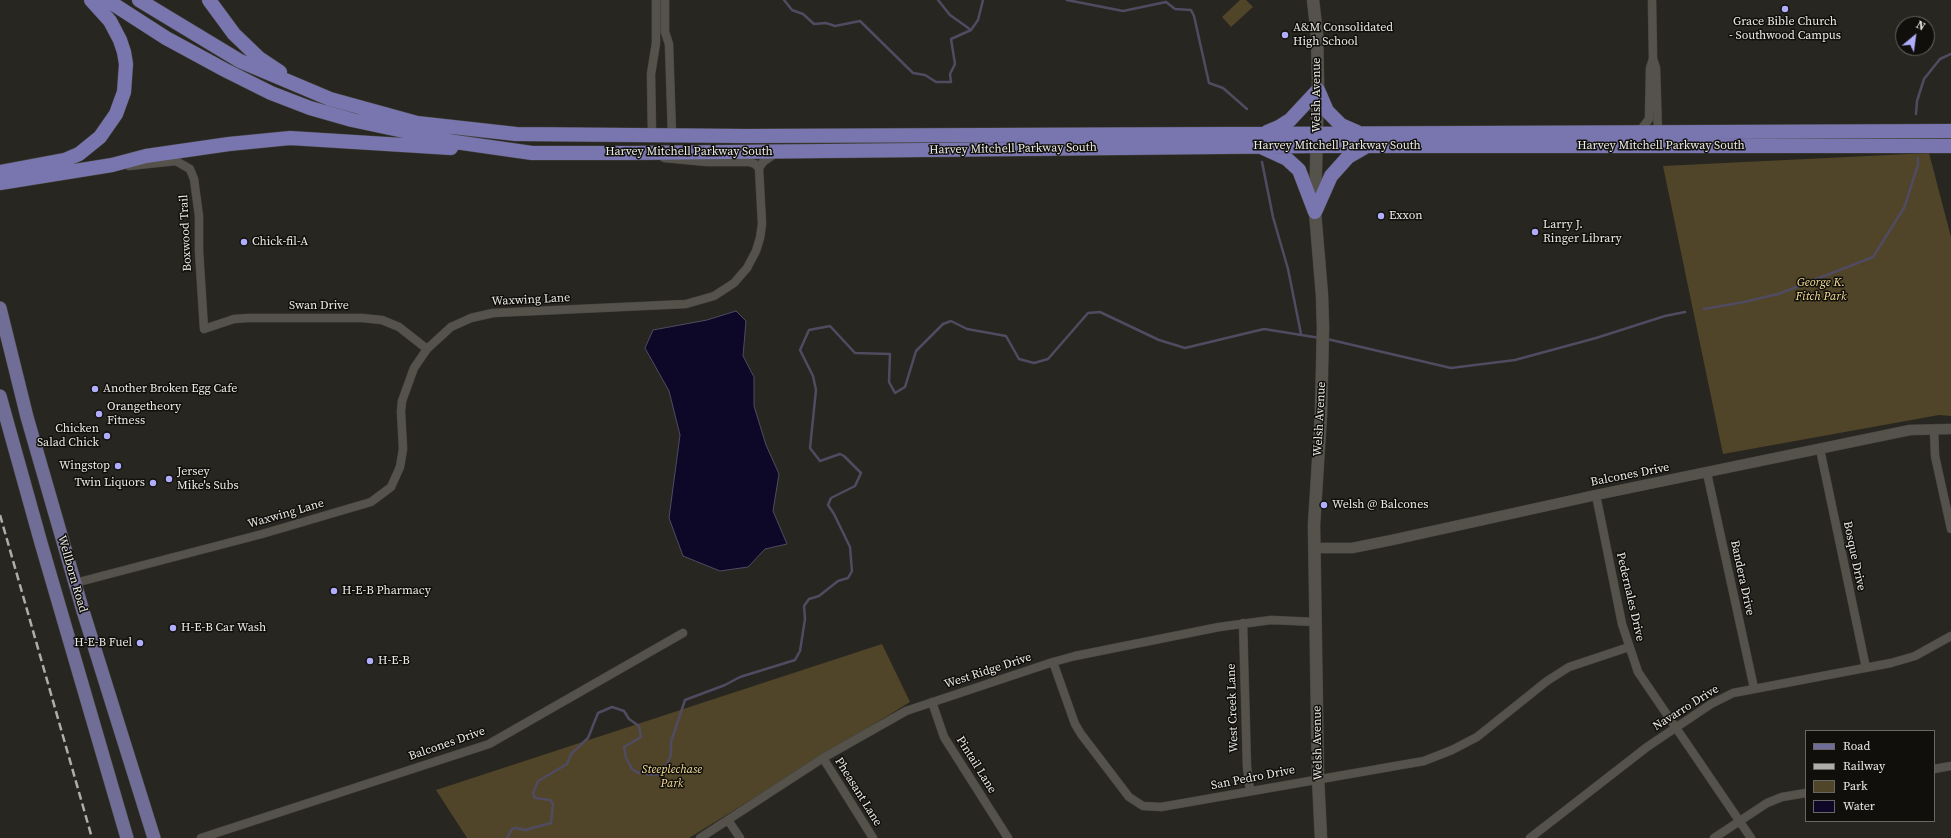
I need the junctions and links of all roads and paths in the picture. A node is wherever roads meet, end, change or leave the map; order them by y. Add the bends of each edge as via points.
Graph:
1 (91, 0) edge
2 (107, 0) edge
3 (140, 0) edge
4 (209, 0) edge
5 (656, 0) edge
6 (665, 0) edge
7 (1313, 0) edge
8 (1652, 0) edge
9 (1653, 59) junction
10 (1318, 90) junction
11 (330, 99) junction
12 (1951, 130) edge
13 (1658, 133) junction
14 (652, 135) junction
15 (672, 135) junction
16 (1364, 139) junction
17 (1640, 139) junction
18 (1260, 140) junction
19 (1318, 140) junction
20 (1951, 146) edge
21 (532, 152) junction
22 (777, 152) junction
23 (631, 153) junction
24 (112, 165) junction
25 (759, 168) junction
26 (0, 172) edge
27 (6, 183) edge
28 (0, 191) edge
29 (1315, 212) junction
30 (0, 308) edge
31 (204, 329) joint
32 (427, 349) junction
33 (0, 396) edge
34 (1934, 430) junction
35 (1951, 430) edge
36 (1820, 449) junction
37 (1706, 473) junction
38 (1596, 495) junction
39 (1951, 529) edge
40 (1315, 548) junction
41 (75, 583) junction
42 (1316, 622) junction
43 (1243, 623) junction
44 (683, 633) dead end
45 (1951, 636) edge
46 (1629, 647) junction
47 (1053, 662) junction
48 (1866, 668) junction
49 (1754, 688) junction
50 (932, 702) junction
51 (1675, 728) junction
52 (823, 758) junction
53 (1951, 766) edge
54 (1935, 769) edge
55 (1318, 778) junction
56 (1250, 791) junction
57 (1805, 793) edge
58 (728, 820) junction
59 (1739, 821) junction
60 (127, 838) edge
61 (154, 838) edge
62 (201, 838) edge
63 (700, 838) edge
64 (740, 838) edge
65 (873, 838) edge
66 (1008, 838) edge
67 (1321, 838) edge
68 (1530, 838) edge
69 (1714, 838) edge
70 (1750, 838) edge

1 - 26 highway via 113,25 124,52 124,92 116,114 100,137 79,154 65,160
2 - 21 highway, Harvey Mitchell Parkway South via 166,38 225,70 271,93 310,108 352,120 455,142
3 - 11 highway, Harvey Mitchell Parkway South via 240,61
4 - 11 highway via 234,34 259,58
5 - 14 street via 656,43 651,74
6 - 15 street
7 - 10 main road, Welsh Avenue via 1317,35
8 - 9 street
9 - 13 street via 1656,68
9 - 17 street via 1650,68 1649,119
10 - 16 highway via 1327,111 1336,121
10 - 18 highway via 1290,120
10 - 19 main road, Welsh Avenue
11 - 14 highway, Harvey Mitchell Parkway South via 417,123 486,132
12 - 13 highway, Harvey Mitchell Parkway South
13 - 17 highway via 1653,139
14 - 15 highway, Harvey Mitchell Parkway South
15 - 18 highway, Harvey Mitchell Parkway South
16 - 17 highway, Harvey Mitchell Parkway South
16 - 19 highway, Harvey Mitchell Parkway South
16 - 29 highway via 1331,176
17 - 20 highway, Harvey Mitchell Parkway South
18 - 19 highway, Harvey Mitchell Parkway South
18 - 22 highway, Harvey Mitchell Parkway South
18 - 29 highway via 1299,170
19 - 29 main road, Welsh Avenue
21 - 23 highway, Harvey Mitchell Parkway South
21 - 24 highway via 290,138 146,156
22 - 23 highway, Harvey Mitchell Parkway South
22 - 25 street
23 - 25 street via 678,160 749,162
24 - 27 highway
24 - 31 street, Boxwood Trail via 131,166 176,161 190,169 198,204
25 - 32 street, Waxwing Lane via 762,224 756,251 747,268 734,283 714,296 686,304 493,313 471,318 451,327
27 - 28 highway
29 - 40 main road, Welsh Avenue via 1323,328
30 - 41 main road, Wellborn Road via 27,417
31 - 32 street, Swan Drive via 234,319 248,318 362,318 382,320 399,327
32 - 41 street, Waxwing Lane via 414,368 402,401 403,448 396,478 391,487 371,502 262,534
33 - 60 main road, Wellborn Road
34 - 35 street, Balcones Drive
34 - 36 street, Balcones Drive via 1910,430
34 - 39 street via 1934,456
36 - 37 street, Balcones Drive
36 - 48 street, Bosque Drive
37 - 38 street, Balcones Drive
37 - 49 street, Bandera Drive
38 - 40 street, Balcones Drive via 1352,548
38 - 46 street, Pedernales Drive
40 - 42 main road, Welsh Avenue
41 - 61 main road, Wellborn Road
42 - 43 street, West Ridge Drive via 1271,620
42 - 55 main road, Welsh Avenue
43 - 47 street, West Ridge Drive
43 - 56 street, West Creek Lane
44 - 62 street, Balcones Drive via 489,744
45 - 48 street, Navarro Drive via 1915,656
46 - 51 street, Pedernales Drive via 1638,672
46 - 55 street, San Pedro Drive via 1569,667 1547,681 1476,737 1452,750 1424,761
47 - 50 street, West Ridge Drive
47 - 56 street, San Pedro Drive via 1081,734 1129,796 1143,806 1161,808
48 - 49 street, Navarro Drive
49 - 51 street, Navarro Drive via 1733,693 1711,704
50 - 52 street, West Ridge Drive via 890,718
50 - 66 street, Pintail Lane via 944,737
51 - 59 street, Pedernales Drive
51 - 68 street, Navarro Drive
52 - 58 street, West Ridge Drive
52 - 65 street, Pheasant Lane
53 - 54 street
55 - 56 street, San Pedro Drive
55 - 67 main road, Welsh Avenue
57 - 59 street via 1767,802
58 - 63 street, West Ridge Drive
58 - 64 street
59 - 69 street
59 - 70 street, Pedernales Drive

